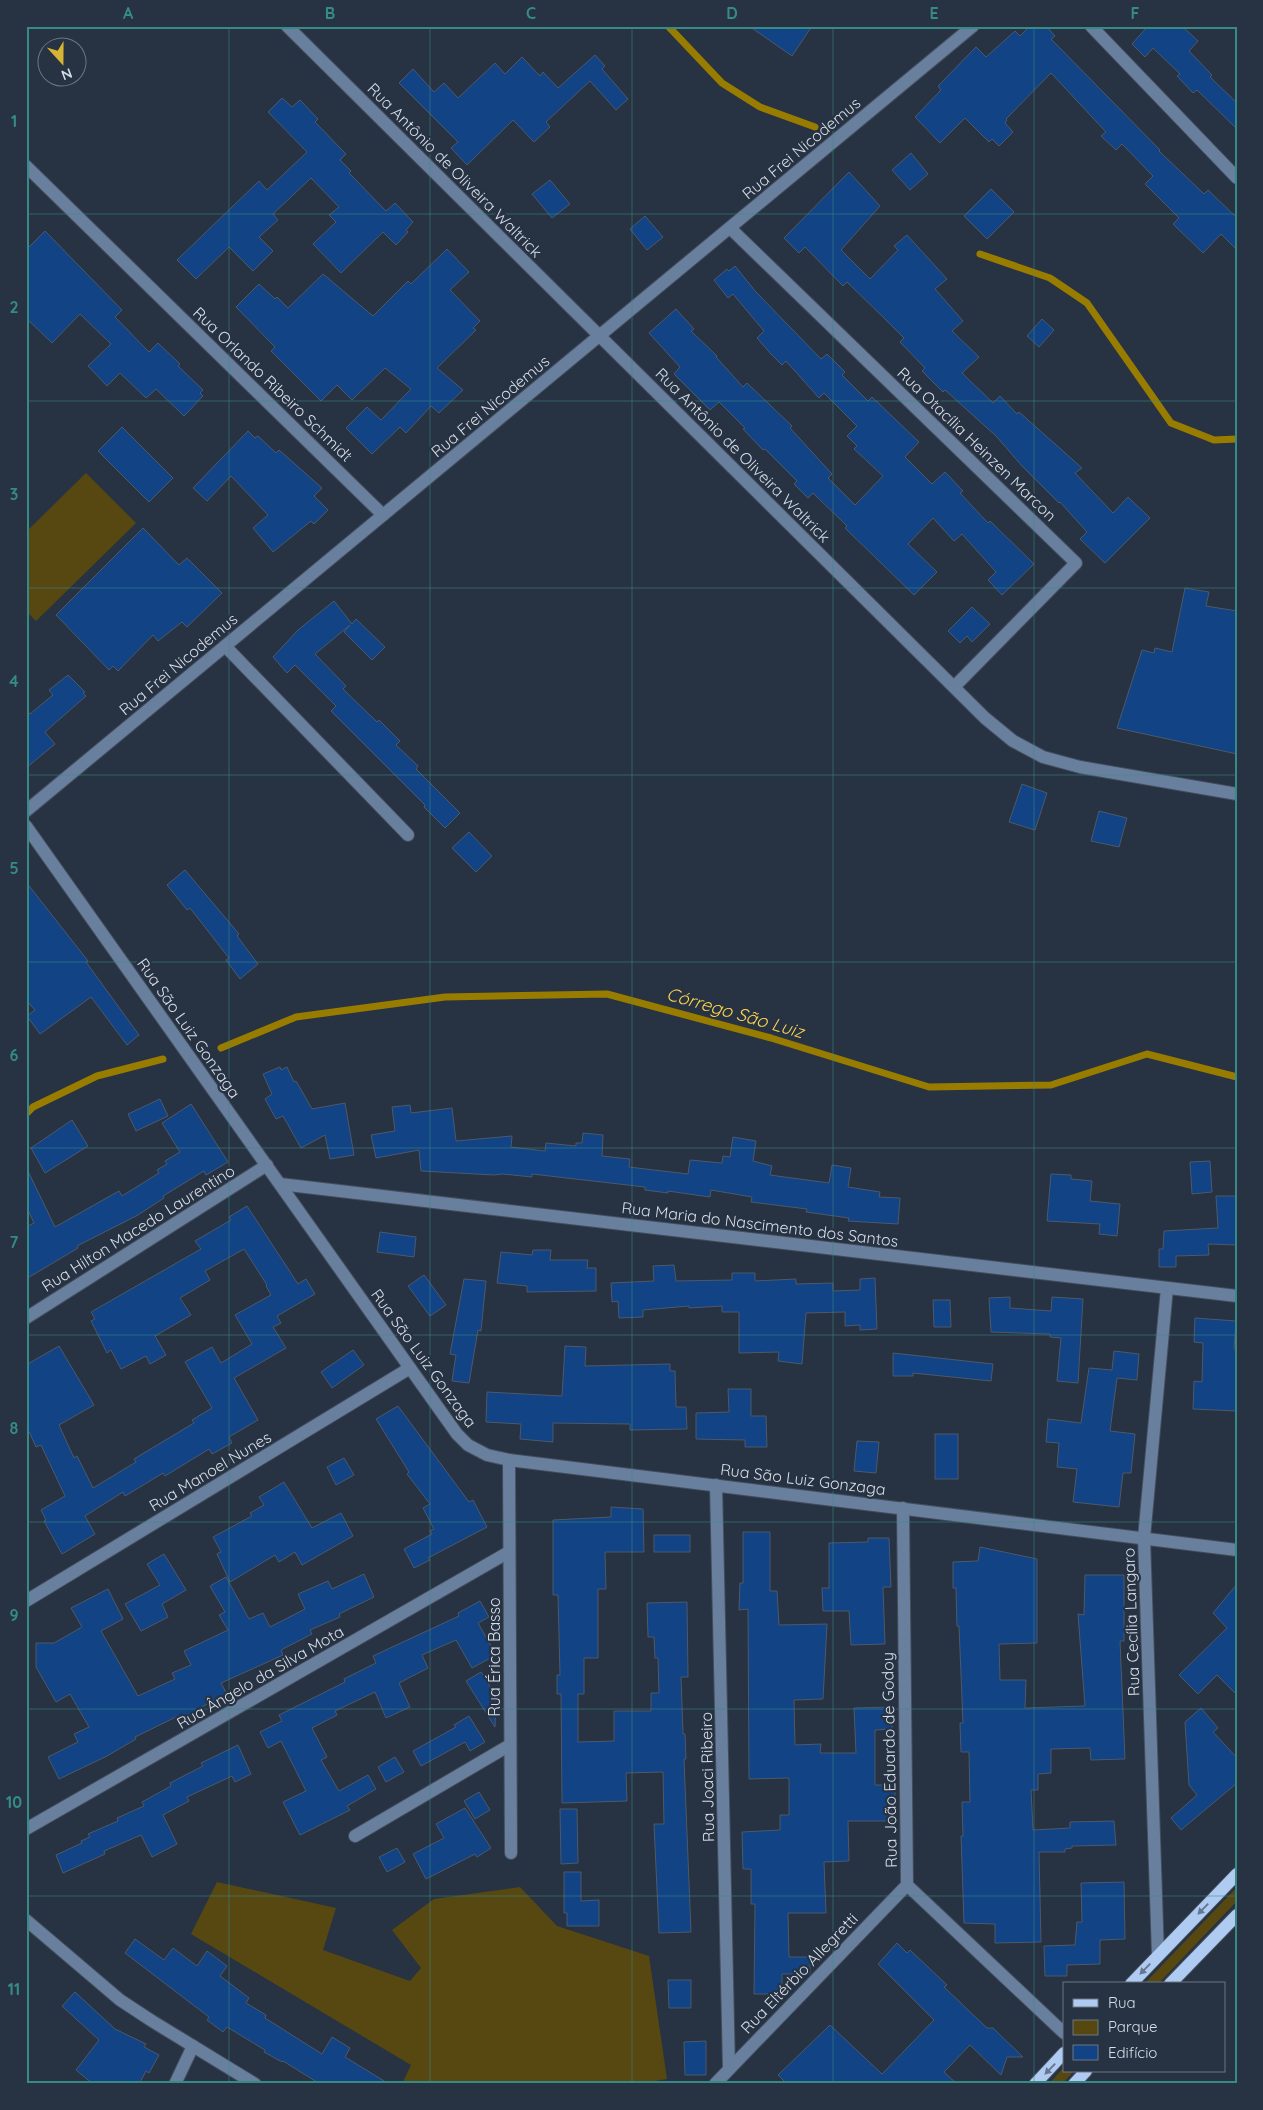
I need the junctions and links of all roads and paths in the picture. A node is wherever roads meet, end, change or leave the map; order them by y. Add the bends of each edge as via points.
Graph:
1 (287, 26) edge
2 (974, 26) edge
3 (1091, 26) edge
4 (26, 166) edge
5 (1237, 178) edge
6 (730, 228) junction
7 (600, 336) junction
8 (383, 515) junction
9 (225, 646) junction
10 (954, 688) junction
11 (1237, 794) edge
12 (26, 811) edge
13 (26, 826) edge
14 (408, 835) dead end
15 (267, 1165) junction
16 (280, 1184) junction
17 (1167, 1288) junction
18 (1237, 1296) edge
19 (26, 1318) edge
20 (410, 1368) junction
21 (509, 1460) junction
22 (716, 1485) junction
23 (903, 1508) junction
24 (1144, 1538) junction
25 (1237, 1550) edge
26 (509, 1552) junction
27 (26, 1602) edge
28 (510, 1745) junction
29 (26, 1830) edge
30 (355, 1836) dead end
31 (511, 1854) dead end
32 (1237, 1874) edge
33 (907, 1885) junction
34 (1237, 1915) edge
35 (26, 1920) edge
36 (1158, 1955) junction
37 (1133, 1982) edge
38 (1172, 1982) edge
39 (1063, 2032) edge
40 (193, 2046) junction
41 (1063, 2054) edge
42 (729, 2069) junction
43 (1085, 2072) edge
44 (175, 2084) edge
45 (255, 2084) edge
46 (715, 2084) edge
47 (1035, 2084) edge
48 (1074, 2084) edge

1 - 7 street, Rua Antônio de Oliveira Waltrick
2 - 6 street, Rua Frei Nicodemus
3 - 5 street
4 - 8 street, Rua Orlando Ribeiro Schmidt
6 - 7 street, Rua Frei Nicodemus
6 - 10 street, Rua Otacília Heinzen Marcon via 1076,563
7 - 8 street, Rua Frei Nicodemus
7 - 10 street, Rua Antônio de Oliveira Waltrick
8 - 9 street, Rua Frei Nicodemus
9 - 12 street, Rua Frei Nicodemus
9 - 14 street
10 - 11 street, Rua Antônio de Oliveira Waltrick via 1013,741 1043,757 1080,767
13 - 15 street, Rua São Luiz Gonzaga
15 - 16 street, Rua São Luiz Gonzaga
15 - 19 street, Rua Hilton Macedo Laurentino
16 - 17 street, Rua Maria do Nascimento dos Santos
16 - 20 street, Rua São Luiz Gonzaga
17 - 18 street, Rua Maria do Nascimento dos Santos
17 - 24 street, Rua Cecília Langaro
20 - 21 street, Rua São Luiz Gonzaga via 468,1445 487,1455
20 - 27 street, Rua Manoel Nunes
21 - 22 street, Rua São Luiz Gonzaga
21 - 26 street, Rua Érica Basso
22 - 23 street, Rua São Luiz Gonzaga
22 - 42 street, Rua Joaci Ribeiro
23 - 24 street, Rua São Luiz Gonzaga
23 - 33 street, Rua João Eduardo de Godoy
24 - 25 street, Rua São Luiz Gonzaga
24 - 36 street, Rua Cecília Langaro
26 - 28 street, Rua Érica Basso
26 - 29 street, Rua Ângelo da Silva Mota
28 - 30 street
28 - 31 street, Rua Érica Basso
32 -> 36 main road
33 - 39 street, Rua João Eduardo de Godoy
33 - 42 street, Rua Eltérbio Allegretti
34 - 38 main road
35 - 40 street via 120,2000
36 -> 37 main road
40 - 44 street
40 - 45 street
41 -> 47 main road
42 - 46 street, Rua Eltérbio Allegretti
43 - 48 main road

